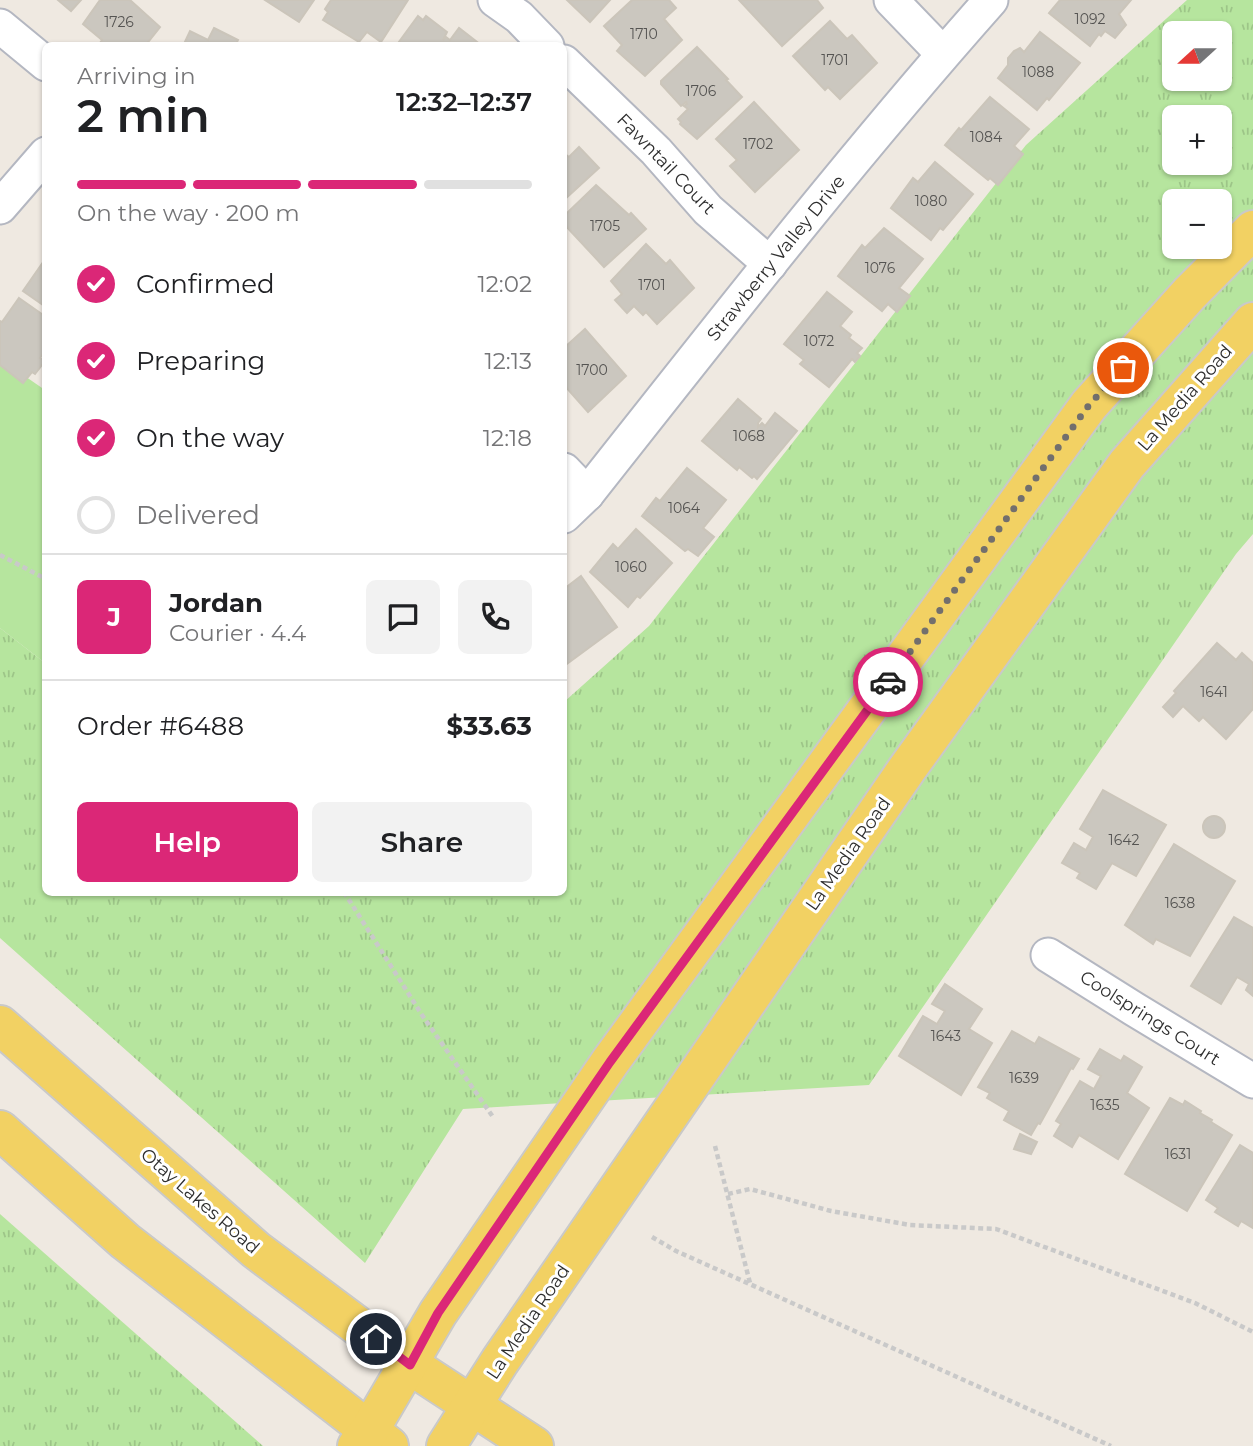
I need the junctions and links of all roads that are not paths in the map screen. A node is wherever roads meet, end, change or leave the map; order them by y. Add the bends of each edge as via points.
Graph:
1 (495, 0) edge
2 (891, 0) edge
3 (991, 0) edge
4 (0, 26) edge
5 (543, 42) edge
6 (943, 54) junction
7 (42, 61) edge
8 (567, 64) edge
9 (42, 159) edge
10 (0, 207) edge
11 (1253, 230) edge
12 (770, 264) junction
13 (1253, 322) edge
14 (567, 480) edge
15 (575, 505) edge
16 (1048, 954) dead end
17 (0, 1025) edge
18 (1253, 1081) edge
19 (0, 1130) edge
20 (410, 1365) junction
21 (472, 1408) junction
22 (372, 1441) edge
23 (446, 1446) edge
24 (534, 1446) edge

1 - 5 street
2 - 6 street
3 - 6 street, Strawberry Valley Drive
4 - 7 street
6 - 12 street, Strawberry Valley Drive
8 - 12 street, Fawntail Court via 708,209
9 - 10 street
11 - 20 main road via 1089,405 610,1062 438,1313
12 - 15 street, Strawberry Valley Drive
13 - 21 main road, La Media Road via 1127,464 907,769
14 - 15 street
16 - 18 street, Coolsprings Court
17 - 20 main road, Otay Lakes Road via 256,1250
19 - 22 main road via 125,1241
20 - 21 main road, Otay Lakes Road
20 - 22 main road
21 - 23 main road
21 - 24 main road, Otay Lakes Road

